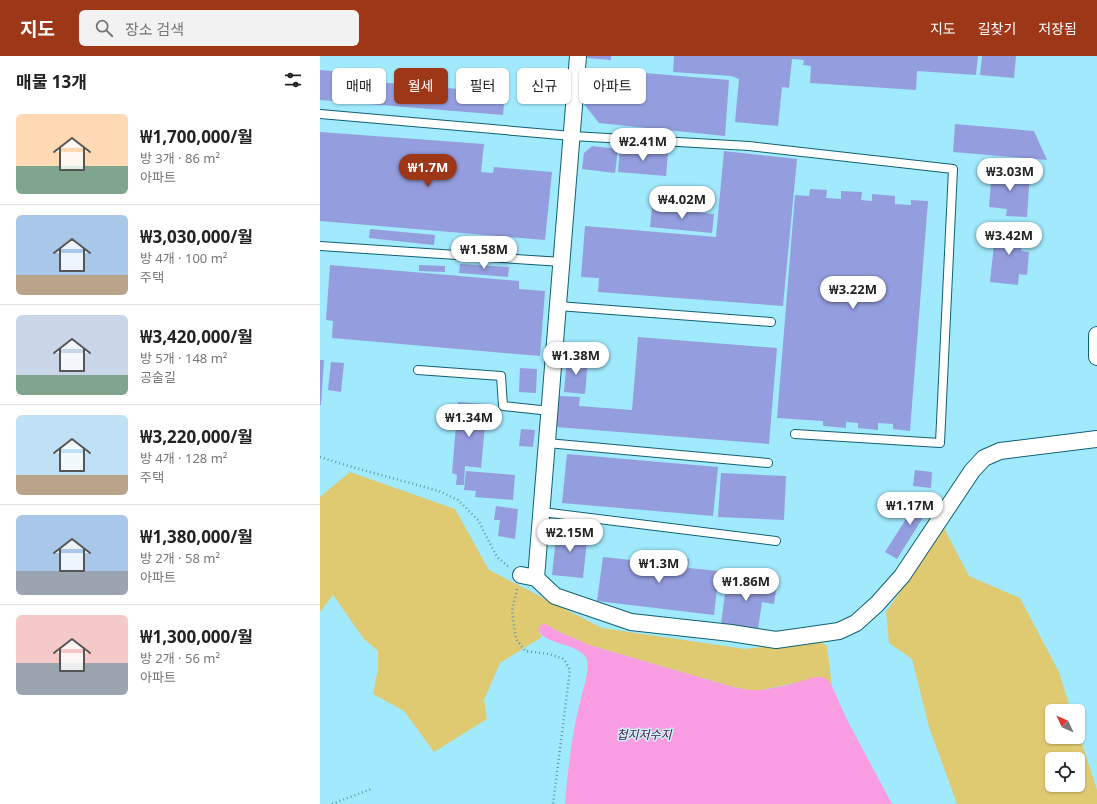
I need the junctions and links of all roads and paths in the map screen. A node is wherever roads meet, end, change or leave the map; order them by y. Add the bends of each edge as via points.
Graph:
1 (578, 56) edge
2 (320, 114) edge
3 (572, 136) junction
4 (320, 246) edge
5 (562, 262) junction
6 (558, 306) junction
7 (771, 322) dead end
8 (1097, 335) edge
9 (1097, 357) edge
10 (418, 370) dead end
11 (550, 411) junction
12 (795, 434) dead end
13 (1096, 435) edge
14 (547, 443) junction
15 (320, 457) edge
16 (768, 463) dead end
17 (542, 512) junction
18 (776, 541) dead end
19 (529, 577) junction
20 (371, 790) dead end
21 (332, 804) edge
22 (553, 804) edge

1 - 3 street
2 - 3 lane
3 - 5 street
3 - 12 lane via 749,146 954,169 940,443
4 - 5 lane
5 - 6 street
6 - 7 lane
6 - 11 street
8 - 9 street
10 - 11 lane via 501,376 503,406
11 - 14 street
13 - 19 street via 1000,451 984,458 972,471 902,576 856,623 839,631 776,640 631,622 555,596
14 - 16 lane
14 - 17 street
15 - 19 path via 438,491 458,500 478,520 497,557
17 - 18 lane
17 - 19 street
19 - 22 path via 512,611 516,639 525,651 564,659 570,670
20 - 21 path

